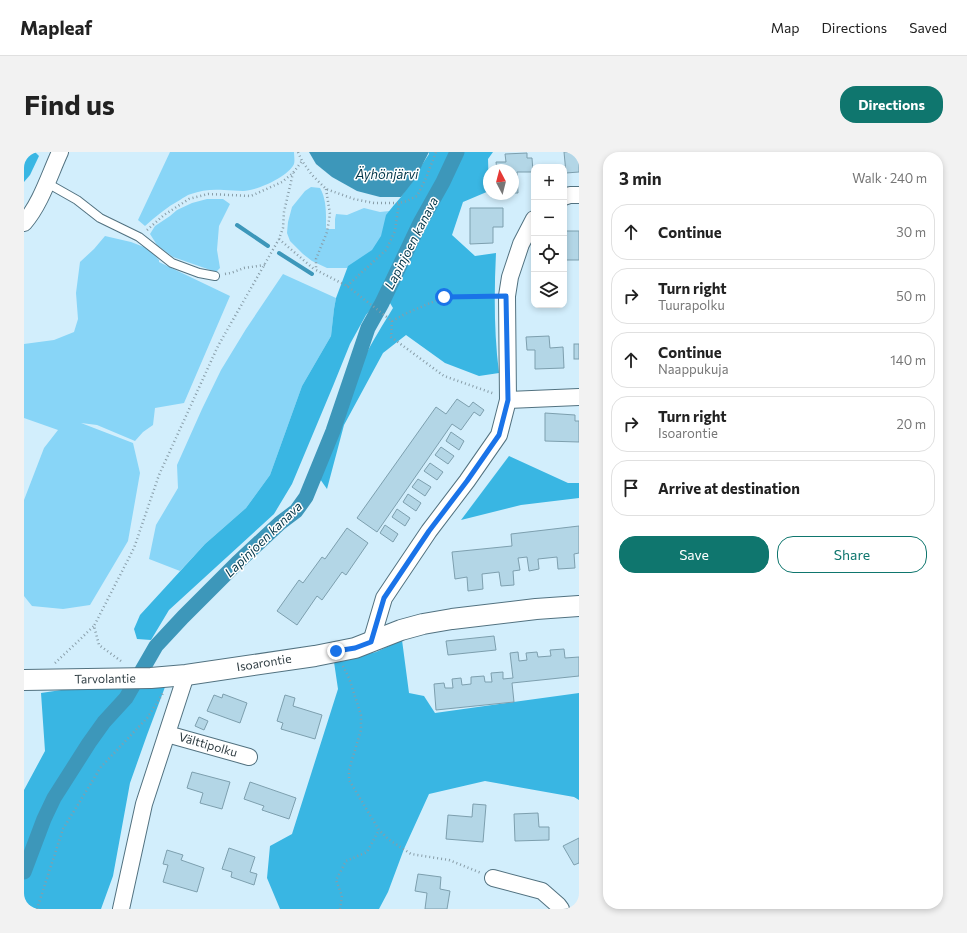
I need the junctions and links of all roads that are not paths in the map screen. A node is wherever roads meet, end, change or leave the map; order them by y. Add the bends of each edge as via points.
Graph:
1 (57, 154) edge
2 (47, 183) junction
3 (579, 195) edge
4 (567, 196) edge
5 (24, 223) edge
6 (531, 225) edge
7 (215, 276) road end
8 (579, 397) edge
9 (508, 400) junction
10 (579, 606) edge
11 (371, 642) junction
12 (186, 675) junction
13 (24, 680) edge
14 (167, 734) junction
15 (249, 757) dead end
16 (493, 878) road end
17 (121, 909) edge
18 (561, 909) edge

1 - 2 street
2 - 5 street via 38,203
2 - 7 lane via 77,200 100,218 139,237 172,263
3 - 4 street
6 - 9 street via 521,244 506,296
8 - 9 street
9 - 11 street via 499,435 384,598
10 - 11 street, Isoarontie via 423,624
11 - 12 street, Isoarontie via 355,648 314,656
12 - 13 street, Tarvolantie via 158,683 125,671
12 - 14 street
14 - 15 street, Välttipolku
14 - 17 street via 144,804
16 - 18 street via 542,891

